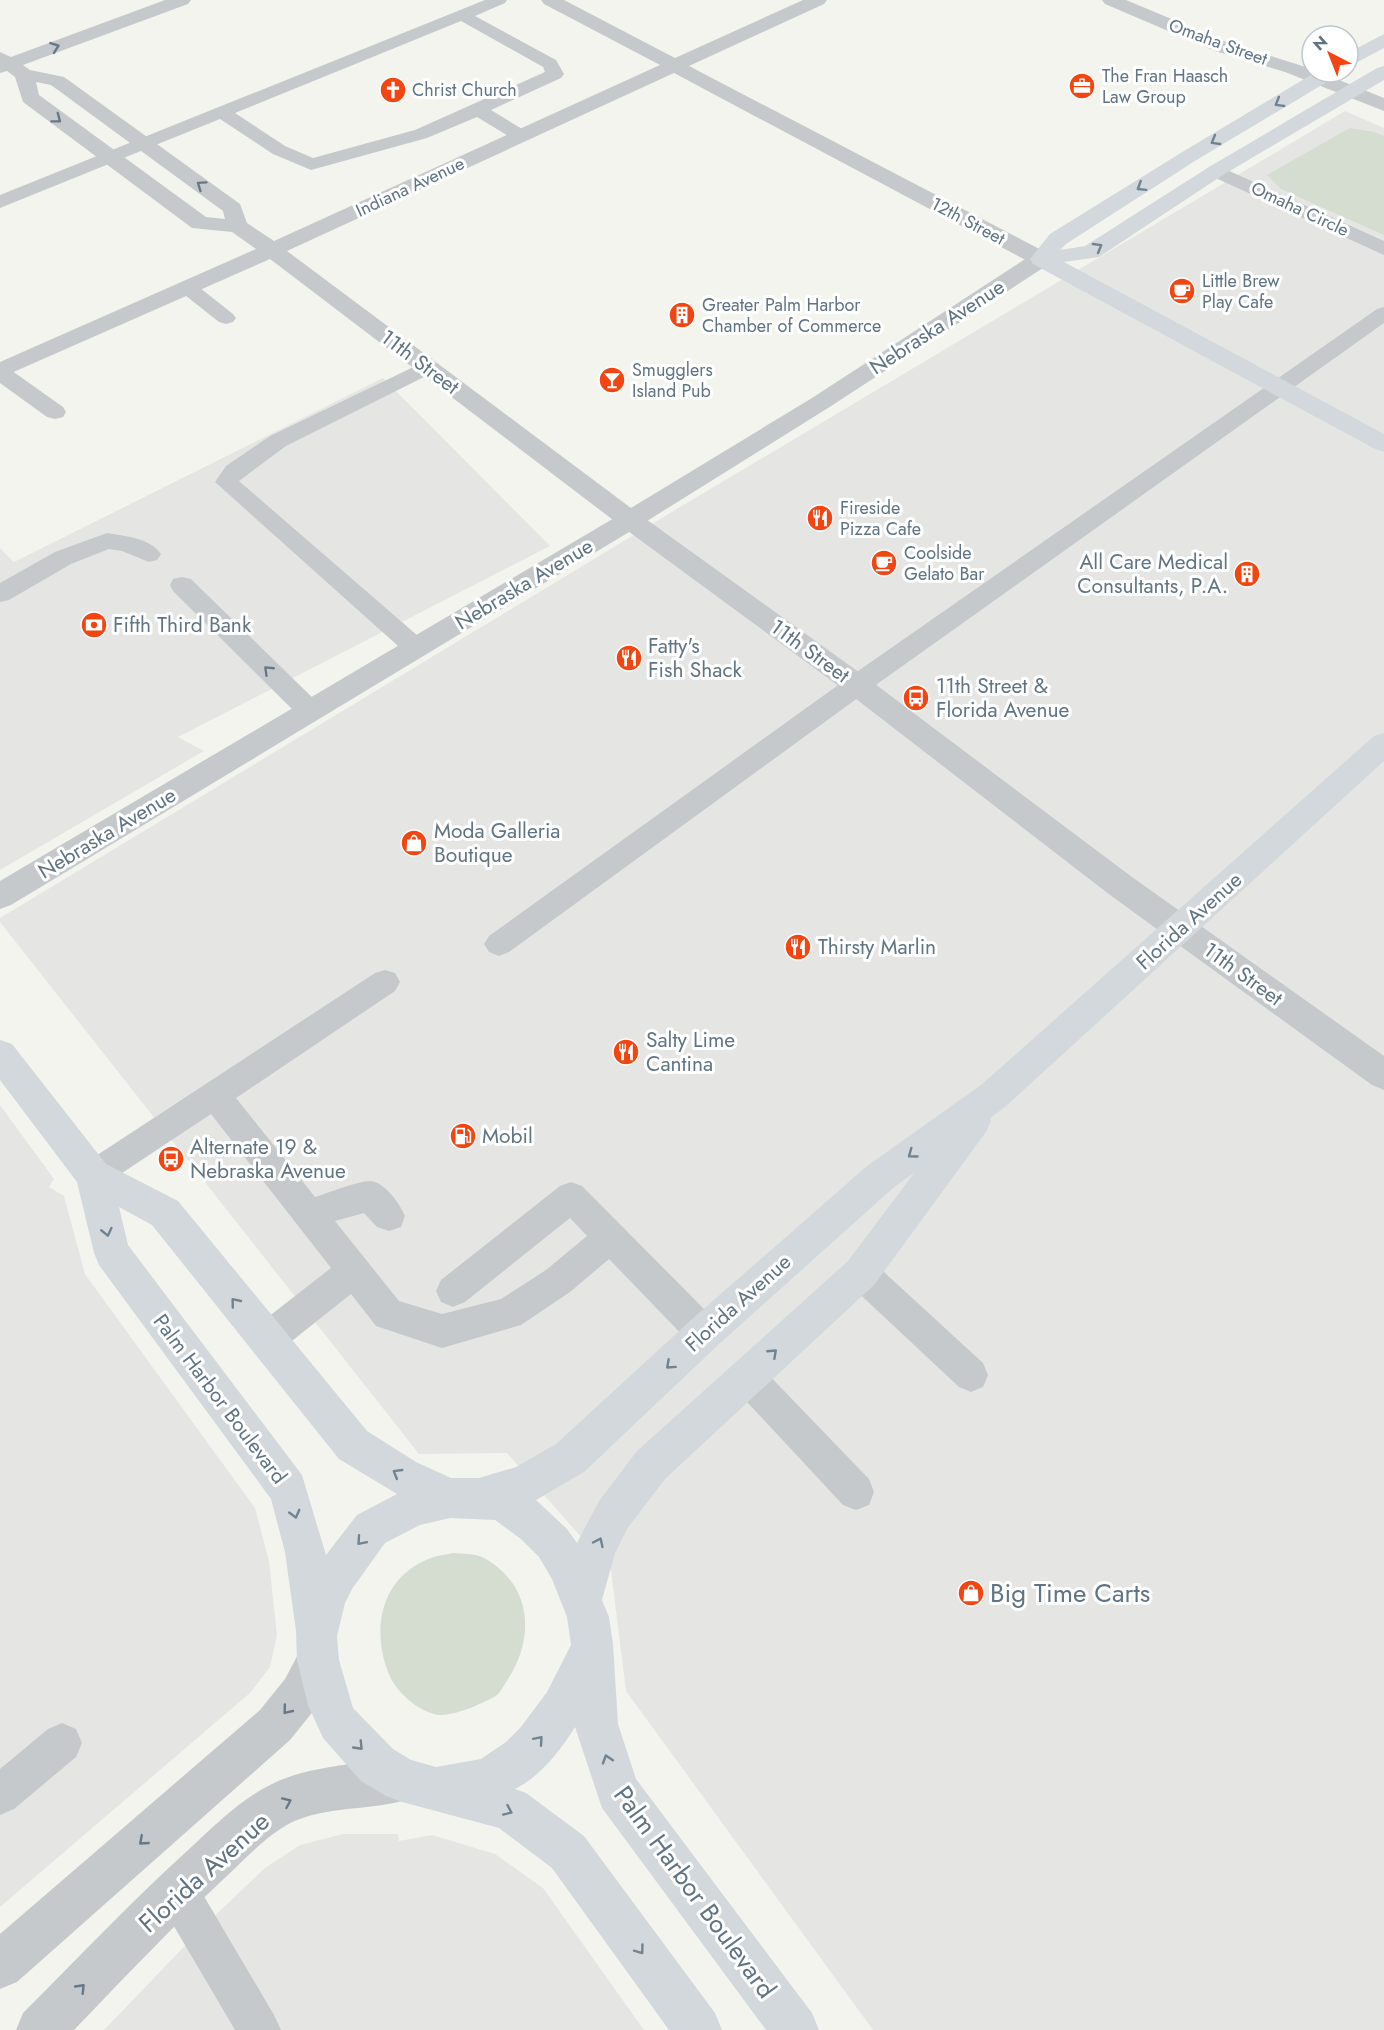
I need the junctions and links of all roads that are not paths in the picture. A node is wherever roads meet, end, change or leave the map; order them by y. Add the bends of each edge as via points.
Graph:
1 (133, 0) edge
2 (182, 0) edge
3 (500, 0) edge
4 (550, 0) edge
5 (818, 0) edge
6 (1111, 0) edge
7 (1157, 0) edge
8 (462, 15) junction
9 (1384, 40) edge
10 (1360, 54) edge
11 (7, 62) edge
12 (673, 66) junction
13 (1292, 68) junction
14 (1300, 70) edge
15 (1384, 72) edge
16 (1310, 84) edge
17 (1340, 84) edge
18 (1351, 91) junction
19 (1383, 105) edge
20 (478, 110) junction
21 (222, 112) junction
22 (521, 136) junction
23 (143, 144) junction
24 (109, 158) junction
25 (1216, 171) junction
26 (0, 202) edge
27 (237, 226) junction
28 (1384, 249) edge
29 (272, 250) junction
30 (1041, 259) junction
31 (188, 288) junction
32 (1384, 313) edge
33 (226, 318) dead end
34 (426, 367) junction
35 (0, 372) edge
36 (1278, 387) junction
37 (55, 412) dead end
38 (1384, 444) edge
39 (630, 520) junction
40 (149, 554) dead end
41 (182, 585) dead end
42 (0, 594) edge
43 (416, 648) junction
44 (857, 685) junction
45 (310, 711) junction
46 (1384, 744) edge
47 (0, 896) edge
48 (1180, 928) junction
49 (499, 944) dead end
50 (386, 982) dead end
51 (0, 1053) edge
52 (1384, 1075) edge
53 (215, 1095) junction
54 (993, 1096) junction
55 (93, 1175) junction
56 (307, 1214) junction
57 (389, 1216) dead end
58 (610, 1237) junction
59 (353, 1272) junction
60 (861, 1273) junction
61 (480, 1322) junction
62 (704, 1334) junction
63 (266, 1340) junction
64 (970, 1375) dead end
65 (747, 1377) junction
66 (856, 1492) dead end
67 (464, 1498) junction
68 (582, 1598) junction
69 (592, 1644) junction
70 (317, 1648) junction
71 (62, 1743) dead end
72 (417, 1784) junction
73 (0, 1795) edge
74 (177, 1891) junction
75 (0, 1965) edge
76 (40, 2030) edge
77 (259, 2030) edge
78 (698, 2030) edge
79 (795, 2030) edge

1 - 11 street
11 -> 2 street
3 - 8 lane
4 - 12 street, 12th Street
5 - 12 street, Indiana Avenue
6 - 13 street, Omaha Street via 1222,47
7 - 13 street, Omaha Street via 1244,37
8 - 20 lane via 550,64 555,74
8 - 21 lane
9 - 10 main road
11 - 23 street, 11th Street via 57,81
11 -> 24 street, 11th Street via 30,98
12 - 22 street, Indiana Avenue
12 - 30 street, 12th Street
13 - 14 street, Omaha Street
15 - 18 main road, Nebraska Avenue
16 -> 30 main road, Nebraska Avenue via 1058,239
17 - 18 street, Omaha Street
18 - 19 street, Omaha Street
18 - 25 main road, Nebraska Avenue
20 - 21 lane via 421,134 311,164 279,150
20 - 22 lane
21 - 23 lane
22 - 29 street, Indiana Avenue
23 - 24 lane
27 -> 23 street, 11th Street via 233,208
24 - 26 lane
24 - 27 street, 11th Street via 200,223
25 - 28 street, Omaha Circle
30 -> 25 main road, Nebraska Avenue via 1091,252
27 - 29 street, 11th Street
29 - 31 street, Indiana Avenue
29 - 34 street, 11th Street
30 - 36 main road, 12th Street
30 - 39 street, Nebraska Avenue via 820,404
31 - 33 lane
31 - 35 street, Indiana Avenue
32 - 36 lane
34 - 39 street, 11th Street
34 - 43 lane via 278,441 234,471 226,482
35 - 37 lane
36 - 38 main road, 12th Street
36 - 44 lane
39 - 43 street, Nebraska Avenue
39 - 44 street, 11th Street
40 - 42 lane via 127,544 107,541 63,558
45 -> 41 lane
43 - 45 street, Nebraska Avenue
44 - 48 street, 11th Street
44 - 49 lane
45 - 47 street, Nebraska Avenue
46 - 48 main road, Florida Avenue
48 - 52 street, 11th Street
48 - 54 main road, Florida Avenue
50 - 53 lane
51 - 55 main road, Palm Harbor Boulevard
53 - 55 lane
53 - 56 lane
54 - 60 main road, Florida Avenue
54 -> 62 main road, Florida Avenue via 880,1176
63 -> 55 main road, Palm Harbor Boulevard via 165,1213
55 -> 70 main road, Palm Harbor Boulevard via 112,1253 288,1489 305,1552
56 - 57 lane via 370,1196
56 - 59 lane
58 - 61 lane via 558,1281 510,1313
58 - 61 lane via 571,1197 446,1283
58 - 62 lane
59 - 61 lane via 388,1314 442,1331
59 - 63 lane
60 - 64 lane
65 -> 60 main road, Florida Avenue
62 -> 67 main road, Florida Avenue via 570,1458 524,1485
67 -> 63 main road, Palm Harbor Boulevard via 402,1476 353,1445
65 - 66 lane
68 -> 65 main road, Florida Avenue via 596,1547 613,1515 651,1465
67 - 68 main road, Palm Harbor Boulevard via 500,1501 536,1525 568,1566
67 -> 70 main road, Florida Avenue via 403,1512 371,1529 352,1551 325,1599
68 - 69 main road, Palm Harbor Boulevard
72 -> 69 main road via 488,1779 531,1748 566,1703
79 -> 69 main road, Palm Harbor Boulevard via 618,1792 596,1724
70 -> 72 main road, Palm Harbor Boulevard via 338,1723 377,1765
70 -> 75 street via 300,1694 275,1725
71 - 73 lane
74 -> 72 street, Florida Avenue via 245,1828 286,1800 340,1788
72 -> 78 main road via 510,1809 568,1852
76 -> 74 street, Florida Avenue
74 - 77 lane

